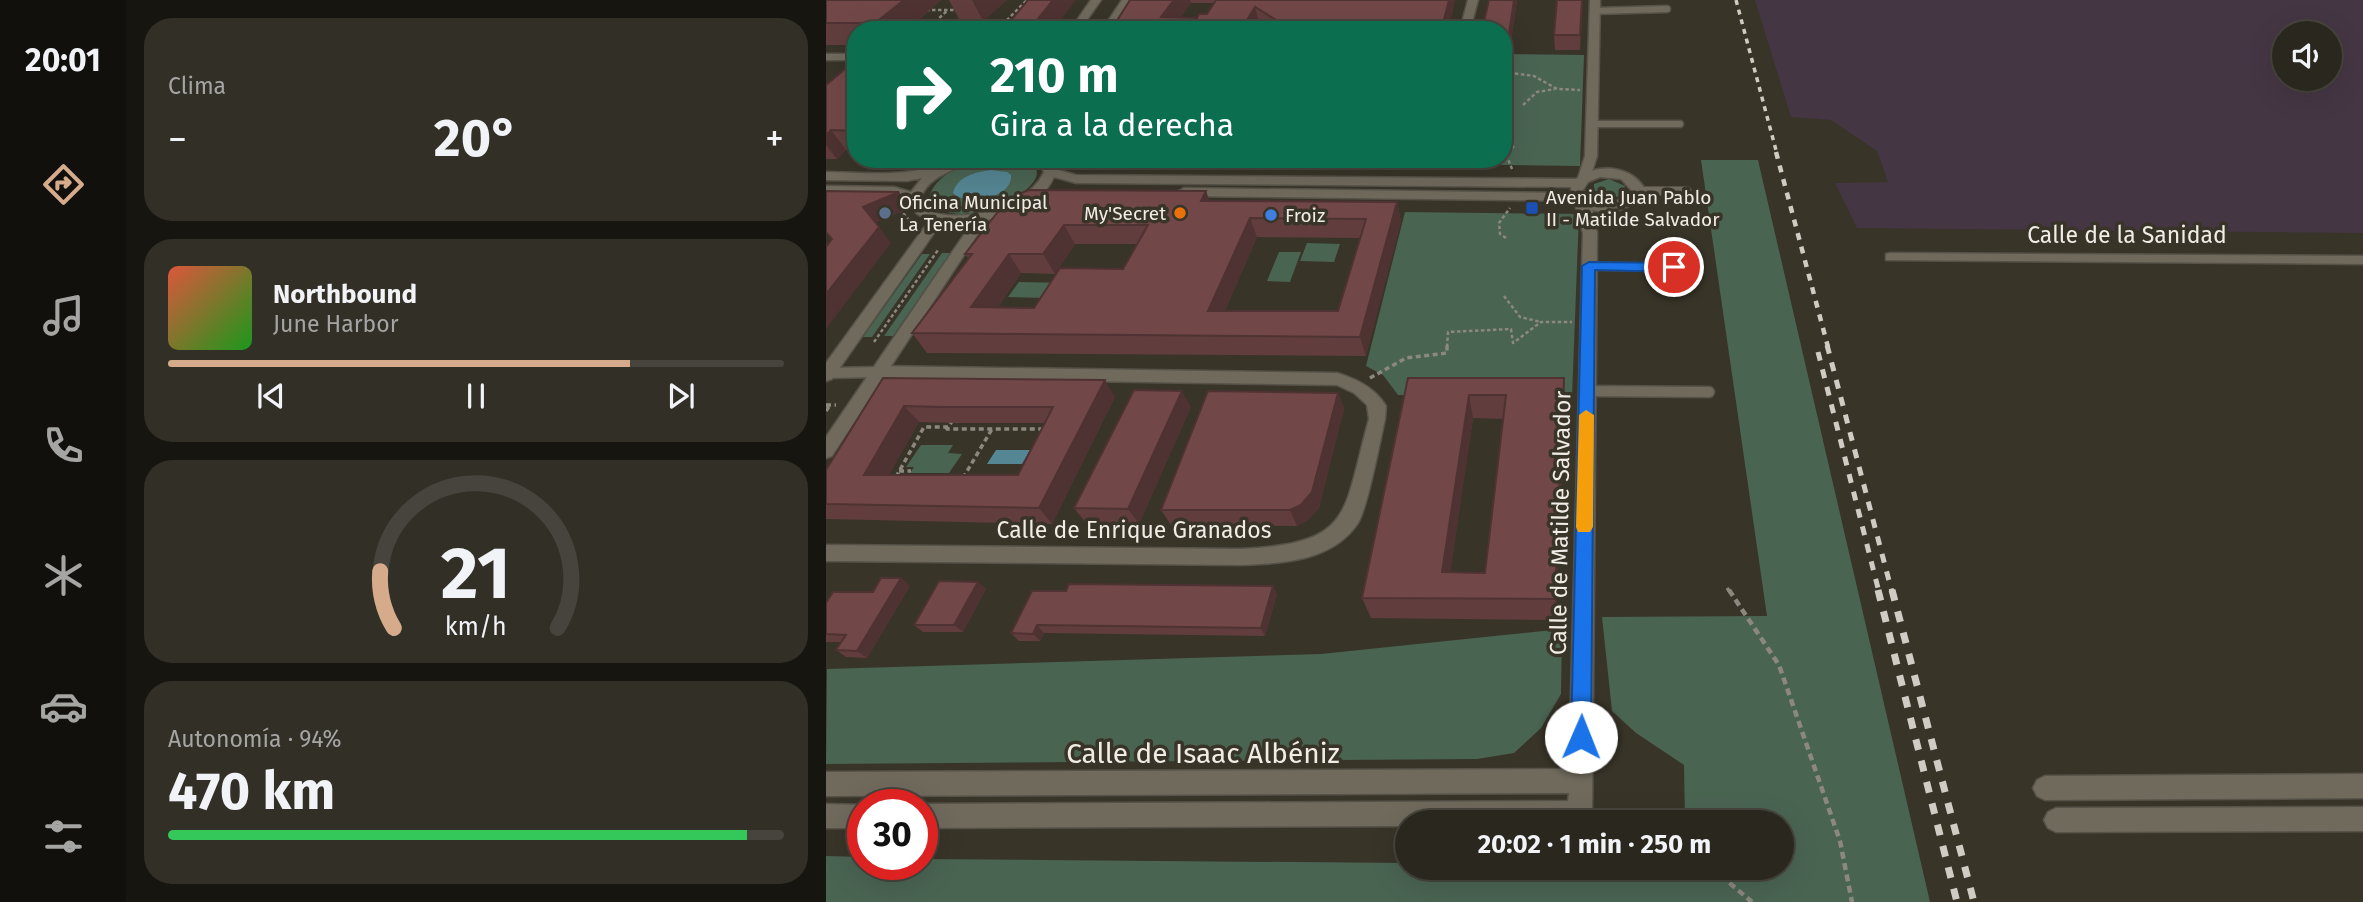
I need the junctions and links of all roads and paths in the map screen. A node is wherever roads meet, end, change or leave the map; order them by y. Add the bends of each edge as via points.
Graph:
1 (1027, 0) edge
2 (1096, 0) edge
3 (1127, 0) edge
4 (1473, 0) edge
5 (954, 5) dead end
6 (1595, 6) edge
7 (1667, 9) dead end
8 (923, 10) dead end
9 (949, 10) junction
10 (959, 10) dead end
11 (1015, 12) junction
12 (1026, 12) edge
13 (1018, 20) edge
14 (937, 21) edge
15 (1006, 21) joint
16 (1081, 21) edge
17 (1113, 21) edge
18 (1467, 21) edge
19 (826, 57) edge
20 (847, 57) edge
21 (1512, 73) edge
22 (1557, 89) junction
23 (1593, 90) junction
24 (1523, 105) dead end
25 (1592, 124) junction
26 (1680, 124) dead end
27 (1515, 145) dead end
28 (1512, 148) edge
29 (1591, 156) junction
30 (946, 168) edge
31 (1048, 168) edge
32 (1511, 168) edge
33 (940, 171) junction
34 (1050, 172) junction
35 (1613, 173) junction
36 (826, 176) edge
37 (1521, 189) junction
38 (1581, 189) junction
39 (826, 190) edge
40 (1639, 191) junction
41 (1687, 191) dead end
42 (1034, 196) junction
43 (916, 198) junction
44 (898, 204) edge
45 (1615, 207) junction
46 (982, 218) junction
47 (937, 219) junction
48 (920, 227) dead end
49 (1590, 233) junction
50 (1506, 238) dead end
51 (938, 250) dead end
52 (1891, 257) dead end
53 (2363, 260) edge
54 (1589, 266) junction
55 (1696, 268) dead end
56 (1504, 296) dead end
57 (1588, 321) junction
58 (1541, 322) junction
59 (899, 341) junction
60 (878, 372) junction
61 (826, 374) edge
62 (1358, 386) junction
63 (1587, 391) junction
64 (1709, 392) dead end
65 (830, 405) dead end
66 (826, 411) edge
67 (955, 418) edge
68 (948, 427) junction
69 (992, 429) junction
70 (1053, 429) edge
71 (826, 451) edge
72 (899, 471) junction
73 (911, 471) dead end
74 (891, 485) edge
75 (958, 486) edge
76 (826, 553) edge
77 (1727, 588) dead end
78 (1580, 782) junction
79 (826, 784) edge
80 (2363, 786) edge
81 (2045, 788) dead end
82 (826, 816) edge
83 (847, 816) edge
84 (938, 816) edge
85 (2363, 818) edge
86 (2056, 820) dead end
87 (1726, 880) edge
88 (1752, 902) edge
89 (1852, 902) edge

1 - 11 path
2 - 16 street
3 - 17 street
4 - 18 street
5 - 9 path
6 - 7 lane
6 - 23 street
8 - 9 path
9 - 10 path
9 - 14 path
11 - 12 path
11 - 15 path
13 - 15 path
19 - 20 street
21 - 22 path via 1534,76
22 - 23 path
22 - 24 path via 1536,92
23 - 25 street
25 - 26 lane
25 - 29 street
27 - 28 path
29 - 35 street
29 - 38 street
30 - 33 street
31 - 34 street
32 - 37 path
33 - 36 street via 907,177
33 - 43 street via 920,188
34 - 37 street via 1076,179
34 - 42 street
35 - 38 street via 1597,173
35 - 40 street via 1633,181
37 - 38 street
37 - 42 street via 1062,192
37 - 50 path via 1499,223
38 - 45 street via 1596,206
38 - 49 street, Calle de Matilde Salvador
39 - 43 street via 894,191
40 - 41 lane
40 - 45 street via 1632,201
42 - 46 street
43 - 47 street via 924,214
44 - 48 path via 900,213
45 - 49 street via 1596,215
46 - 47 street
46 - 59 street
47 - 61 street
49 - 54 street, Calle de Matilde Salvador
51 - 59 path via 874,342
52 - 53 street, Calle de la Sanidad
54 - 55 lane
54 - 57 street, Calle de Matilde Salvador
56 - 58 path via 1520,317
57 - 58 path
57 - 63 street, Calle de Matilde Salvador
58 - 62 path via 1513,343 1511,329 1448,332 1447,353 1395,360
59 - 60 street
60 - 61 lane
60 - 62 street via 1305,377
60 - 71 street
62 - 76 street, Calle de Enrique Granados via 1378,406 1351,518 1337,534 1313,548 1241,557
63 - 64 lane
63 - 78 street, Calle de Matilde Salvador
65 - 66 path
67 - 68 path
68 - 69 path
68 - 72 path via 924,427
69 - 70 path
69 - 75 path
72 - 73 path
72 - 74 path
77 - 89 path via 1779,665 1840,841
78 - 79 street, Calle de Isaac Albéniz
78 - 84 street, Calle de Matilde Salvador via 1580,813
80 - 81 street
82 - 83 street
85 - 86 street
87 - 88 path

